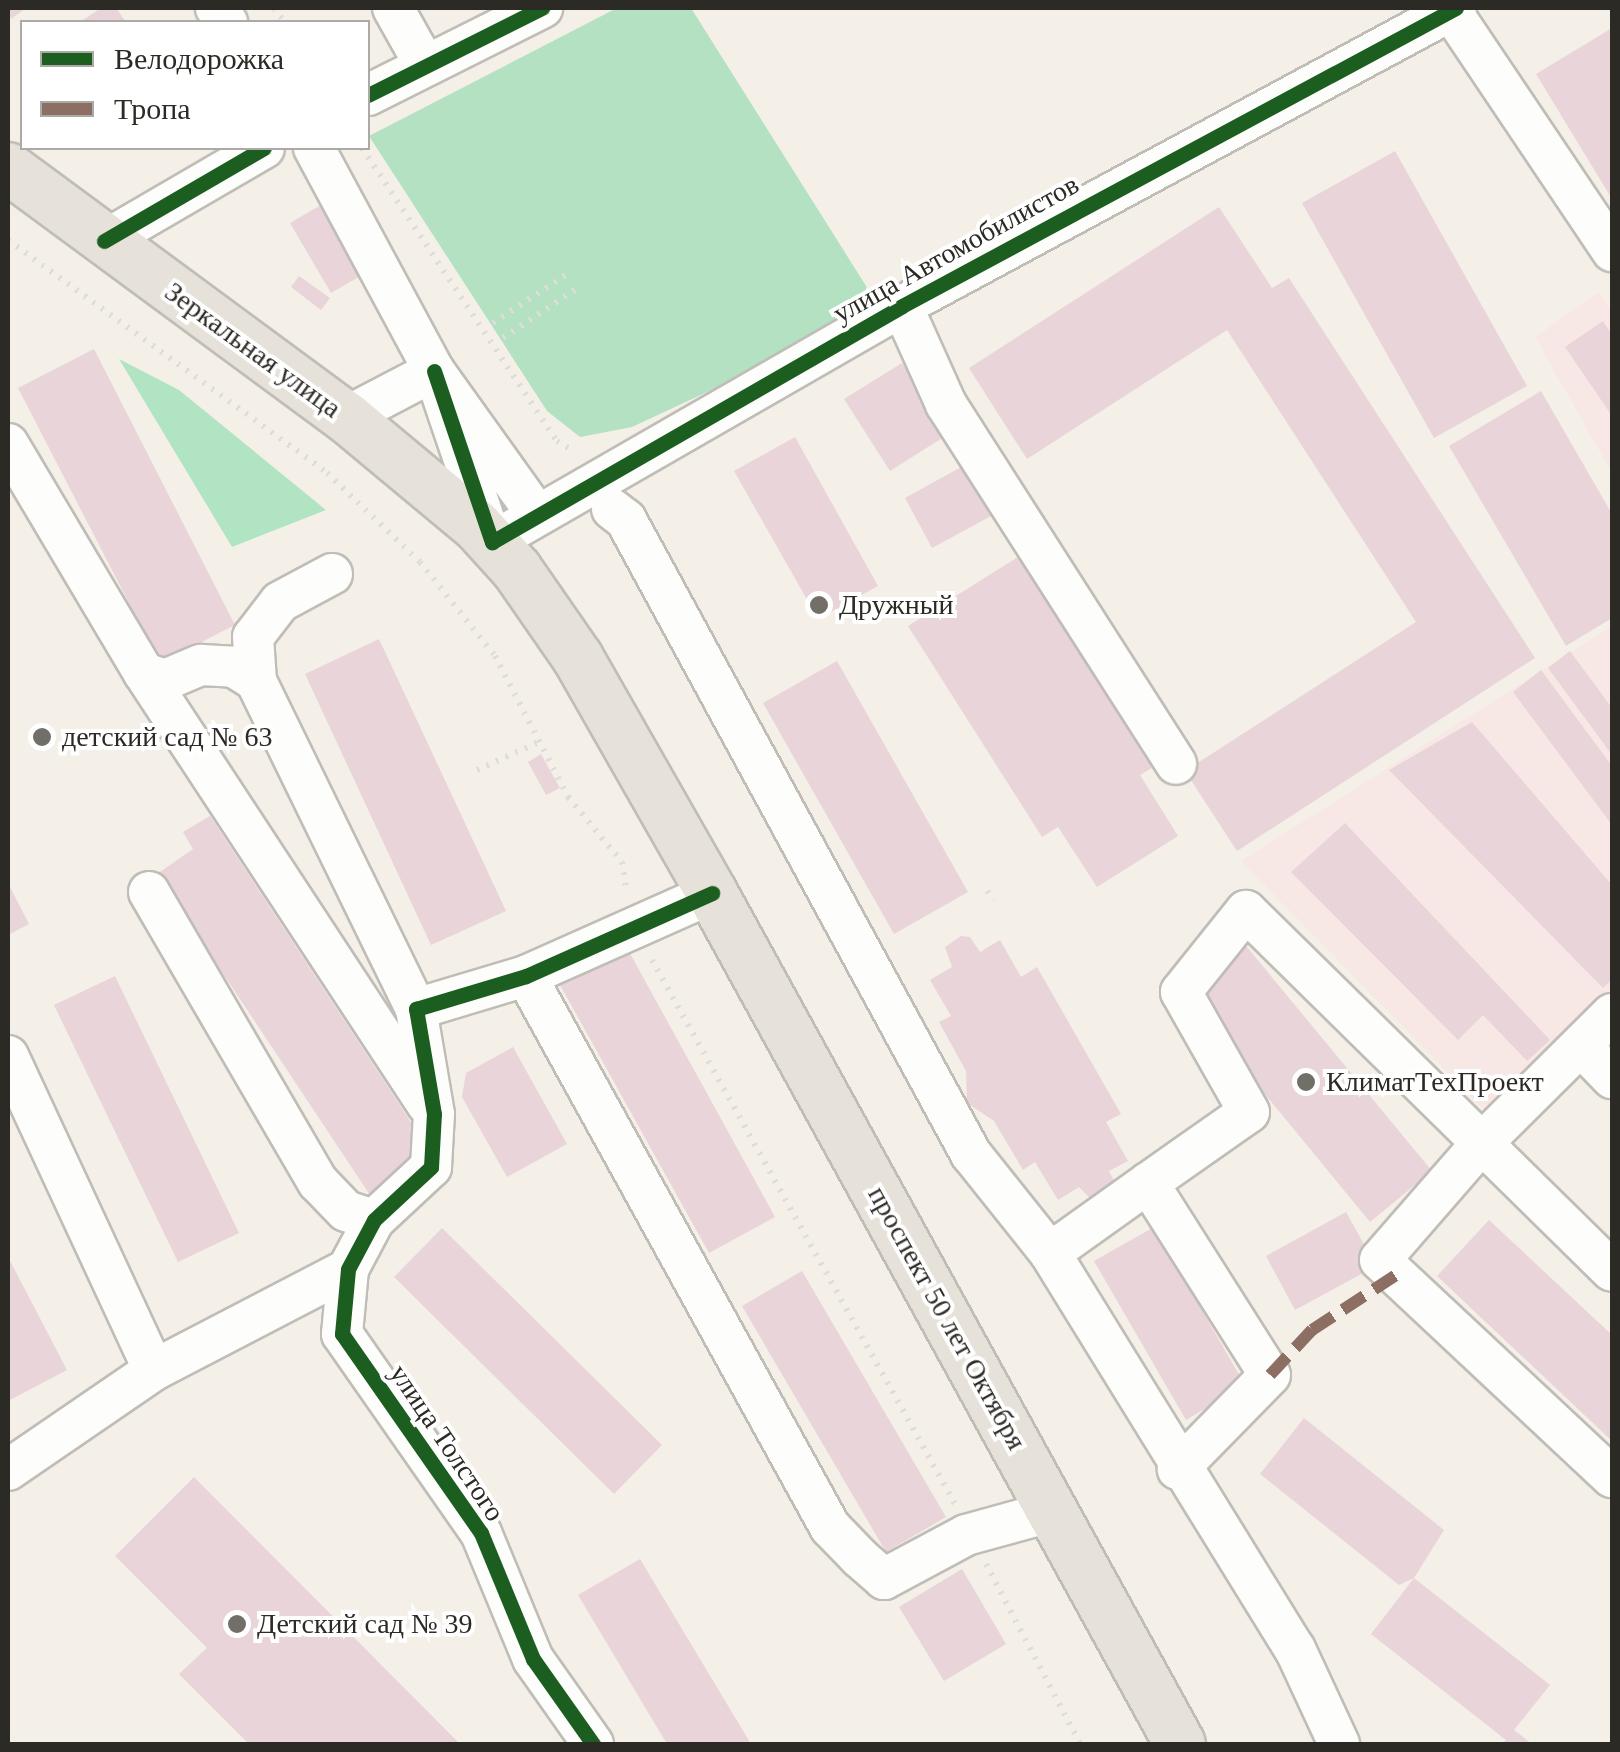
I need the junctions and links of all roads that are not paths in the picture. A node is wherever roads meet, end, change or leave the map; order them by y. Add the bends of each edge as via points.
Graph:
1 (393, 8) edge
2 (1452, 8) edge
3 (532, 10) edge
4 (425, 65) junction
5 (370, 94) edge
6 (261, 150) edge
7 (315, 150) edge
8 (8, 168) edge
9 (104, 241) junction
10 (1612, 251) edge
11 (902, 306) junction
12 (434, 370) junction
13 (346, 417) junction
14 (8, 444) edge
15 (612, 509) dead end
16 (537, 514) junction
17 (492, 542) junction
18 (332, 574) dead end
19 (144, 673) junction
20 (256, 681) junction
21 (1176, 764) dead end
22 (149, 892) dead end
23 (712, 893) junction
24 (526, 976) junction
25 (416, 1009) junction
26 (1612, 1014) edge
27 (1581, 1046) junction
28 (8, 1056) edge
29 (1612, 1078) edge
30 (434, 1114) junction
31 (1480, 1145) junction
32 (1148, 1183) junction
33 (374, 1220) junction
34 (1050, 1254) junction
35 (348, 1269) junction
36 (1612, 1271) edge
37 (154, 1370) junction
38 (1178, 1469) junction
39 (8, 1470) edge
40 (1612, 1478) edge
41 (1054, 1511) junction
42 (593, 1744) edge
43 (1180, 1744) edge
44 (1339, 1744) edge

1 - 4 street
2 - 10 street
2 - 11 street, улица Автомобилистов
3 - 4 street
4 - 5 street
6 - 9 street
7 - 12 street
8 - 9 main road, Зеркальная улица
9 - 13 main road, Зеркальная улица
11 - 16 street, улица Автомобилистов
11 - 21 street via 946,404
12 - 13 street
12 - 16 street
12 - 17 street
13 - 17 main road, Зеркальная улица
14 - 19 street
15 - 34 street via 626,520 971,1154
16 - 17 street, улица Автомобилистов
17 - 23 main road, проспект 50 лет Октября via 578,658
18 - 20 street via 280,602 254,636
19 - 20 street via 165,680 201,665 234,668
19 - 30 street
20 - 25 street
22 - 33 street via 318,1182 346,1211
23 - 24 street
23 - 41 main road, проспект 50 лет Октября
24 - 25 street
24 - 41 street via 830,1527 860,1558 884,1579 966,1534
25 - 30 street
26 - 27 street
27 - 29 street
27 - 31 street
28 - 37 street
30 - 33 street via 431,1167
31 - 32 street via 1246,911 1181,992 1248,1112
31 - 36 street
31 - 40 street via 1380,1260
32 - 34 street
32 - 38 street via 1270,1374
33 - 35 street
34 - 38 street
35 - 37 street
35 - 42 street, улица Толстого via 342,1334 481,1532 533,1659
37 - 39 street
38 - 44 street via 1295,1649
41 - 43 main road, проспект 50 лет Октября

